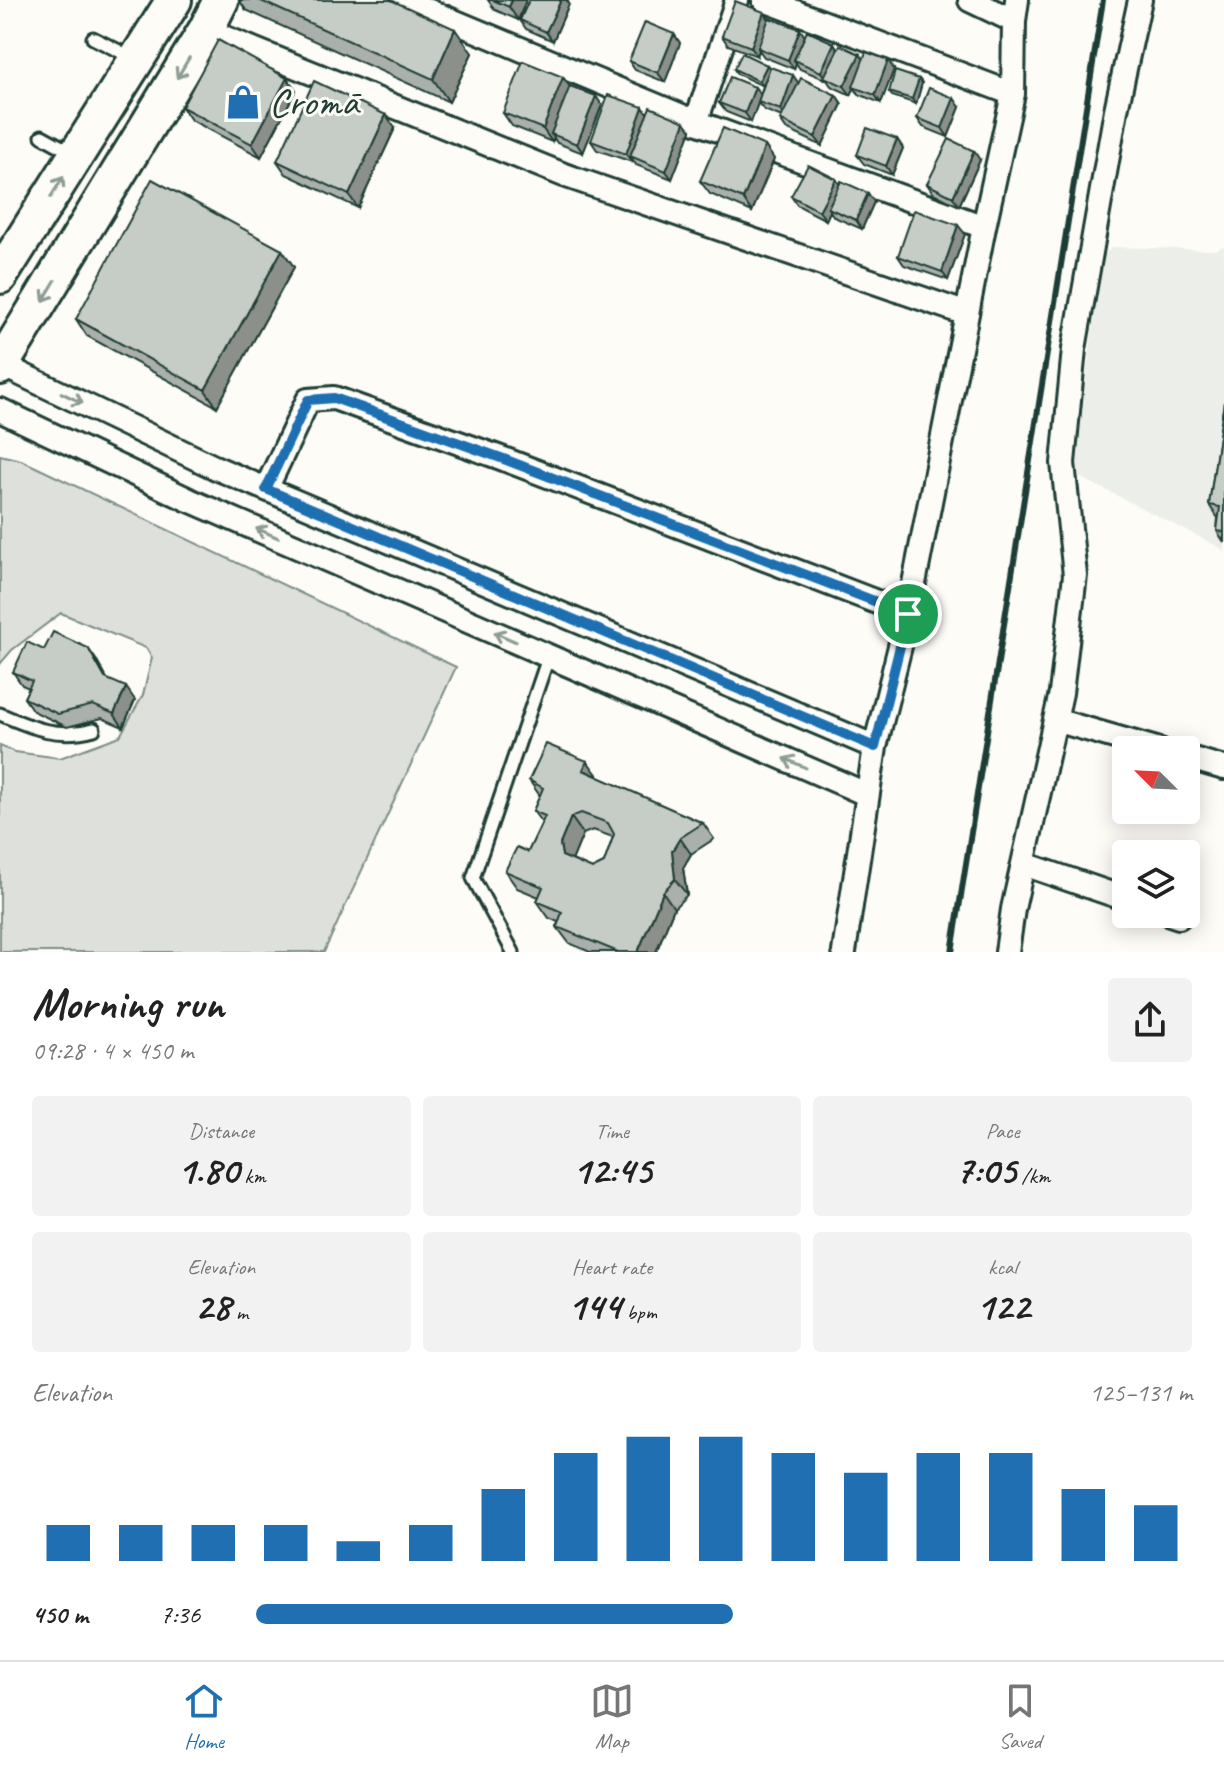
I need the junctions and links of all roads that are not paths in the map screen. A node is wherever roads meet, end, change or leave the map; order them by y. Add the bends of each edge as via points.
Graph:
1 (174, 0) edge
2 (403, 0) edge
3 (737, 0) edge
4 (764, 0) edge
5 (970, 0) edge
6 (1140, 0) edge
7 (1016, 10) edge
8 (214, 15) edge
9 (93, 38) dead end
10 (137, 60) junction
11 (1013, 94) junction
12 (696, 122) junction
13 (42, 136) dead end
14 (77, 155) junction
15 (984, 227) junction
16 (0, 276) edge
17 (967, 314) junction
18 (1, 365) edge
19 (6, 418) edge
20 (266, 489) junction
21 (908, 614) junction
22 (549, 655) junction
23 (0, 714) edge
24 (1055, 720) junction
25 (94, 729) dead end
26 (1112, 736) edge
27 (875, 747) junction
28 (1200, 761) edge
29 (1224, 768) edge
30 (866, 794) junction
31 (1024, 864) junction
32 (1112, 894) edge
33 (513, 952) edge
34 (844, 952) edge
35 (1007, 952) edge

1 - 10 main road
2 - 12 street
3 - 12 street
4 - 11 street
5 - 7 street
6 - 24 street via 1074,349 1063,463 1075,575
7 - 11 street
8 - 17 street via 564,175
8 -> 18 main road
9 - 10 lane
10 - 14 main road
11 - 15 street
12 - 15 street
13 - 14 lane
16 -> 14 main road
15 - 17 street
17 - 21 street
18 -> 20 street
22 -> 19 street
20 - 21 street via 308,400 334,398
20 - 27 street
21 - 27 street
30 -> 22 street
22 - 33 lane via 473,878
23 - 25 lane via 43,732
24 - 26 street
24 - 31 street
27 - 30 street
28 - 29 street
30 - 34 street
31 - 32 street
31 - 35 street

